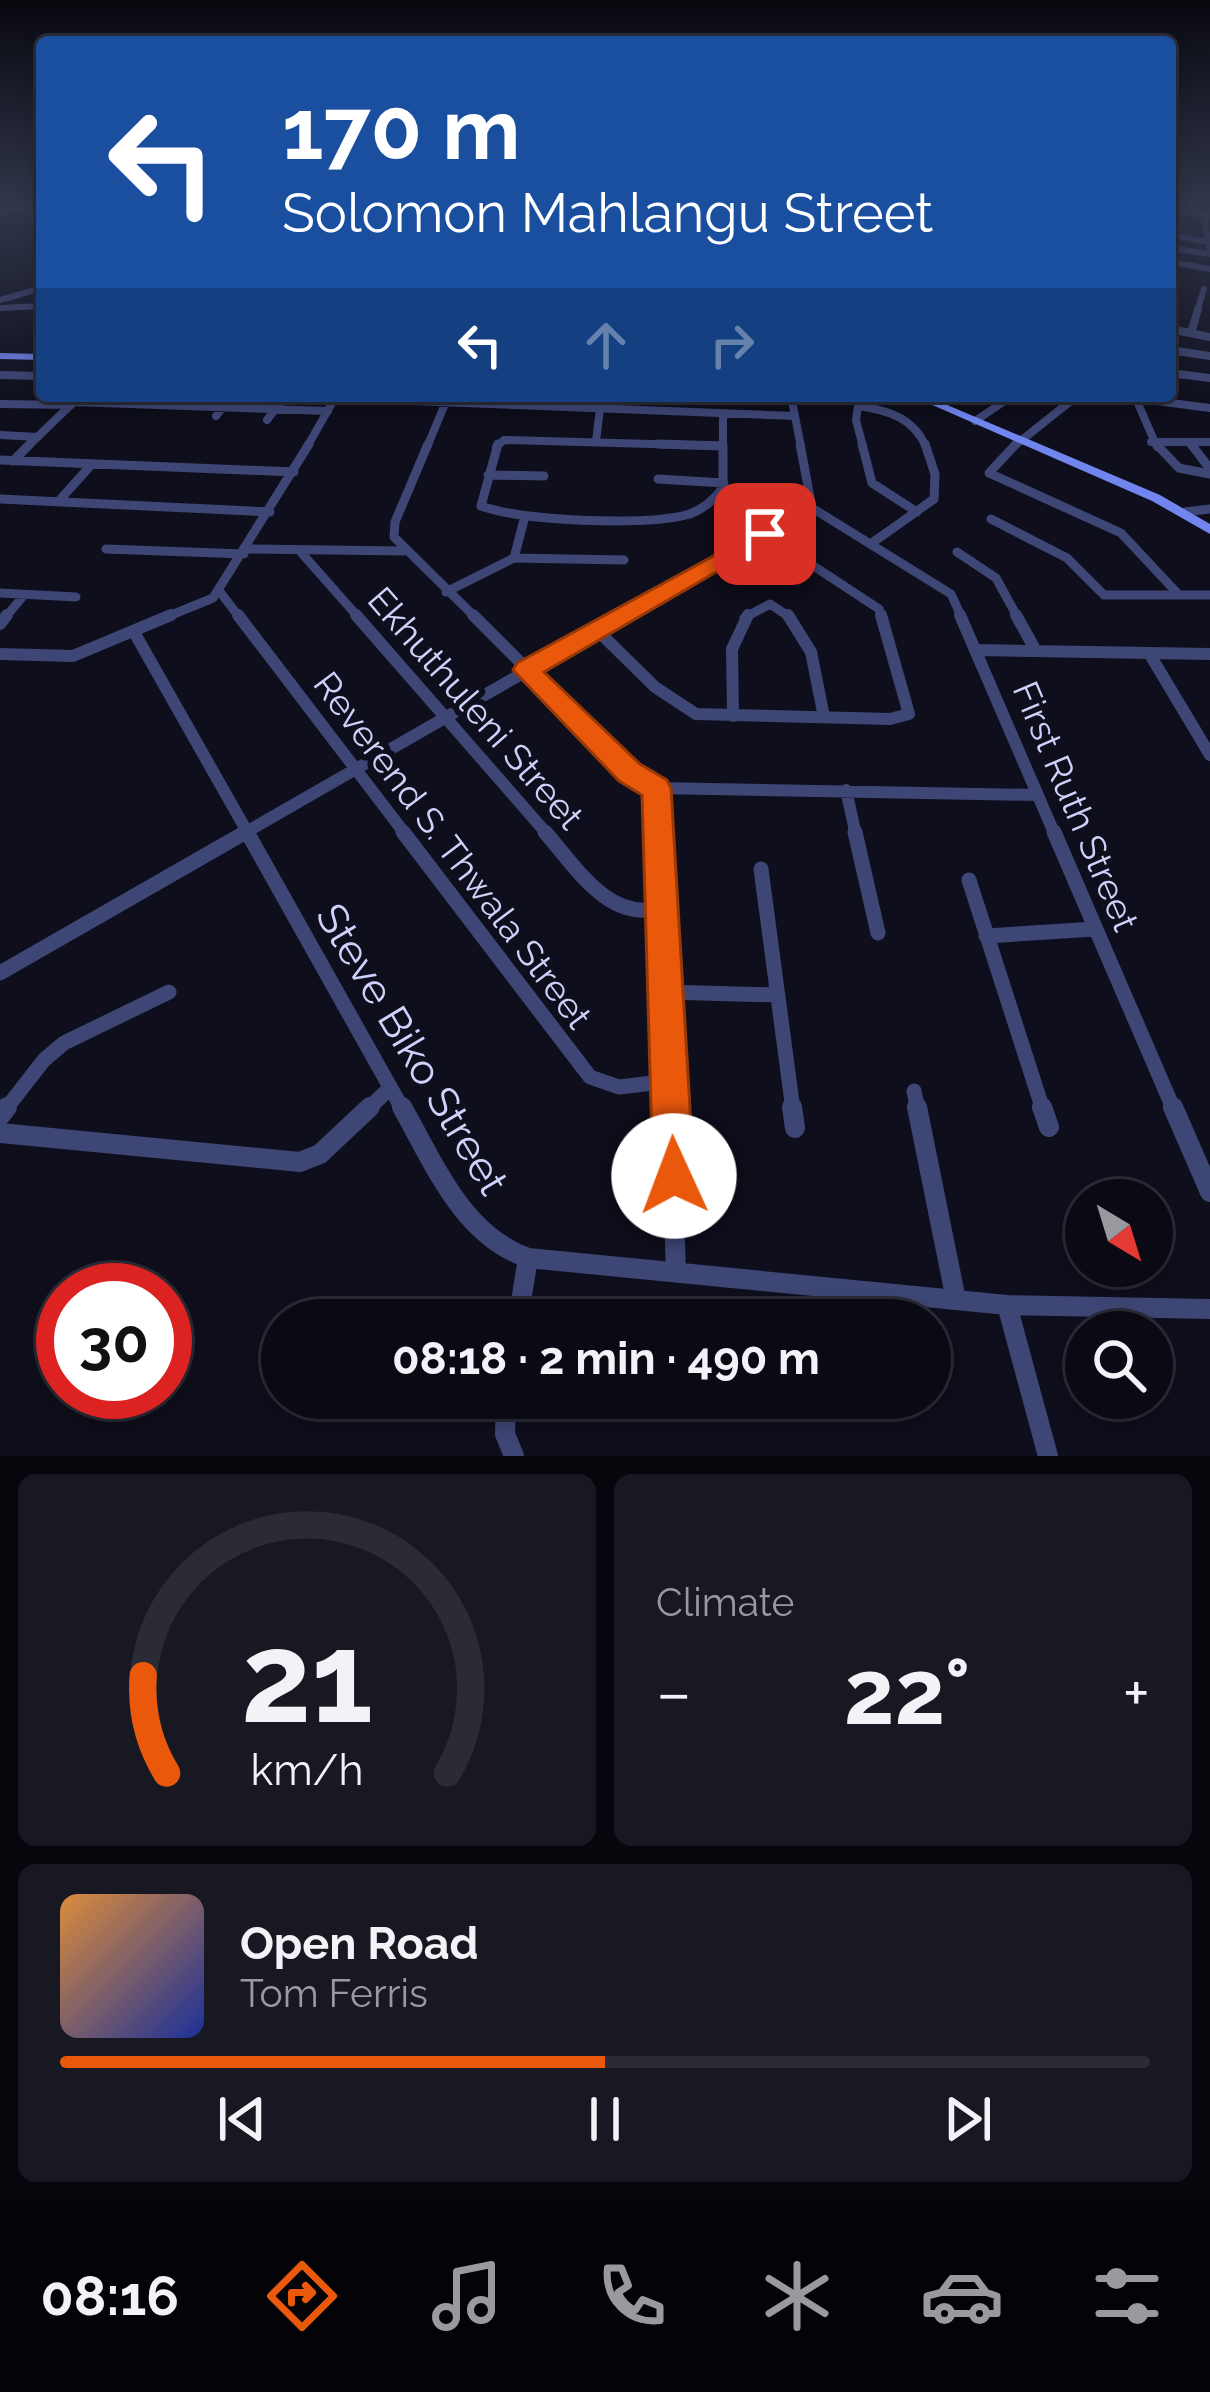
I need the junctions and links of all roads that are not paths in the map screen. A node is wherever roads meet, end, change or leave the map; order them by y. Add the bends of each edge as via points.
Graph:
1 (1204, 289) dead end
2 (36, 290) edge
3 (0, 304) edge
4 (36, 306) edge
5 (1176, 330) edge
6 (1191, 333) junction
7 (1210, 337) edge
8 (1176, 351) edge
9 (0, 356) edge
10 (1210, 356) edge
11 (36, 357) edge
12 (0, 375) edge
13 (1176, 375) edge
14 (36, 376) edge
15 (1210, 378) edge
16 (50, 402) edge
17 (74, 402) edge
18 (123, 402) edge
19 (177, 402) edge
20 (194, 402) edge
21 (226, 402) edge
22 (280, 402) edge
23 (333, 402) edge
24 (414, 402) edge
25 (792, 402) edge
26 (931, 402) edge
27 (1000, 402) edge
28 (1069, 402) edge
29 (1137, 402) edge
30 (1161, 402) edge
31 (0, 404) edge
32 (445, 404) junction
33 (223, 406) junction
34 (276, 408) junction
35 (1210, 408) edge
36 (600, 410) junction
37 (328, 411) junction
38 (723, 414) junction
39 (112, 415) dead end
40 (216, 416) dead end
41 (794, 416) junction
42 (165, 417) dead end
43 (267, 420) dead end
44 (975, 421) junction
45 (0, 435) edge
46 (38, 437) junction
47 (1020, 440) junction
48 (596, 442) junction
49 (1151, 442) junction
50 (1189, 442) junction
51 (1210, 442) edge
52 (724, 446) junction
53 (0, 460) edge
54 (14, 461) junction
55 (92, 464) junction
56 (294, 472) junction
57 (1210, 472) edge
58 (488, 475) junction
59 (544, 476) dead end
60 (658, 479) dead end
61 (724, 483) junction
62 (0, 500) edge
63 (58, 502) junction
64 (812, 508) junction
65 (1210, 509) edge
66 (270, 512) junction
67 (917, 512) junction
68 (1185, 512) junction
69 (526, 516) junction
70 (991, 519) dead end
71 (1210, 530) edge
72 (765, 534) junction
73 (872, 543) junction
74 (106, 549) dead end
75 (299, 550) junction
76 (246, 551) junction
77 (404, 551) junction
78 (957, 553) dead end
79 (514, 558) junction
80 (624, 560) dead end
81 (220, 592) junction
82 (446, 592) junction
83 (0, 593) edge
84 (24, 595) junction
85 (1179, 595) junction
86 (1210, 596) edge
87 (76, 597) dead end
88 (0, 624) edge
89 (597, 630) junction
90 (134, 632) junction
91 (978, 650) junction
92 (1036, 651) junction
93 (1149, 653) junction
94 (0, 654) edge
95 (1210, 654) edge
96 (526, 670) junction
97 (733, 716) junction
98 (444, 717) junction
99 (824, 717) junction
100 (1210, 755) edge
101 (354, 771) junction
102 (657, 788) junction
103 (846, 790) junction
104 (1038, 795) junction
105 (245, 834) junction
106 (761, 868) dead end
107 (969, 880) dead end
108 (660, 908) junction
109 (1095, 929) junction
110 (878, 933) dead end
111 (986, 936) junction
112 (0, 973) edge
113 (170, 992) dead end
114 (665, 992) junction
115 (778, 995) junction
116 (670, 1081) junction
117 (390, 1088) junction
118 (914, 1091) dead end
119 (0, 1116) edge
120 (1048, 1127) dead end
121 (795, 1128) dead end
122 (0, 1133) edge
123 (1210, 1192) edge
124 (528, 1258) junction
125 (676, 1270) junction
126 (521, 1299) edge
127 (956, 1300) junction
128 (1007, 1305) junction
129 (1210, 1309) edge
130 (505, 1419) edge
131 (514, 1456) edge
132 (1048, 1456) edge

1 - 6 street
2 - 3 street
3 - 4 street
5 - 6 street
6 - 7 street
8 - 10 street
9 - 11 street
12 - 14 street
13 - 15 street
16 - 31 street
17 - 46 street
18 - 39 street
19 - 42 street
20 - 33 street
21 - 33 street
22 - 34 street
23 - 37 street
24 - 32 street
25 - 41 street
26 - 44 street
27 - 44 street
28 - 47 street
29 - 49 street
30 - 35 street
32 - 36 street
32 - 77 street via 394,526
33 - 34 street
33 - 40 street
34 - 37 street
34 - 43 street
36 - 38 street
36 - 48 street
37 - 56 street
38 - 41 street
38 - 52 street
41 - 64 street
44 - 47 street
45 - 46 street
46 - 54 street
47 - 68 street
47 - 85 street via 989,468 992,476 1121,533
48 - 52 street
48 - 58 street via 504,440
49 - 50 street
49 - 57 street via 1172,466
50 - 51 street
50 - 57 street
52 - 61 street
53 - 54 street
54 - 55 street
55 - 56 street
55 - 63 street
56 - 66 street
58 - 59 street
58 - 69 street via 482,508
60 - 61 street
61 - 69 street via 712,502 681,517
62 - 63 street
63 - 66 street
64 - 72 street
64 - 73 street, First Ruth Street
65 - 68 street
66 - 76 street
67 - 67 street via 940,487 918,428 858,406 872,483
67 - 73 street
68 - 71 street
69 - 79 street
70 - 85 street via 1067,558 1099,592
72 - 89 street
72 - 99 street via 879,610 910,710 890,719
73 - 91 street, First Ruth Street via 951,594
74 - 76 street
75 - 76 street
75 - 77 street
75 - 98 street, Ekhuthuleni Street
76 - 81 street
77 - 82 street
78 - 92 street via 996,578
79 - 80 street
79 - 82 street
81 - 90 street
81 - 101 street, Reverend S. Thwala Street
82 - 96 street
83 - 84 street
84 - 87 street
84 - 88 street
85 - 86 street
89 - 96 street
89 - 97 street via 683,708
90 - 94 street via 66,657
90 - 105 street, Steve Biko Street
91 - 92 street
91 - 104 street, First Ruth Street
92 - 93 street
93 - 95 street
93 - 100 street
96 - 98 street
96 - 102 street via 629,773
97 - 99 street
97 - 99 street via 733,635 747,614 770,604 809,640
98 - 101 street
98 - 108 street, Ekhuthuleni Street via 594,888 625,910
101 - 105 street
101 - 116 street, Reverend S. Thwala Street via 590,1077 619,1087
102 - 103 street
102 - 108 street
103 - 104 street
103 - 110 street
104 - 109 street, First Ruth Street
105 - 112 street
105 - 117 street, Steve Biko Street
106 - 115 street
107 - 111 street
108 - 114 street
109 - 111 street
109 - 123 street, First Ruth Street
111 - 120 street
113 - 119 street via 64,1043
114 - 115 street
114 - 116 street
115 - 121 street
116 - 125 street
117 - 122 street via 320,1154 300,1162
117 - 124 street, Steve Biko Street via 480,1233
118 - 127 street
124 - 125 street, Steve Biko Street
124 - 126 street
125 - 127 street, Steve Biko Street
127 - 128 street, Steve Biko Street
128 - 129 street, Steve Biko Street
128 - 132 street
130 - 131 street

